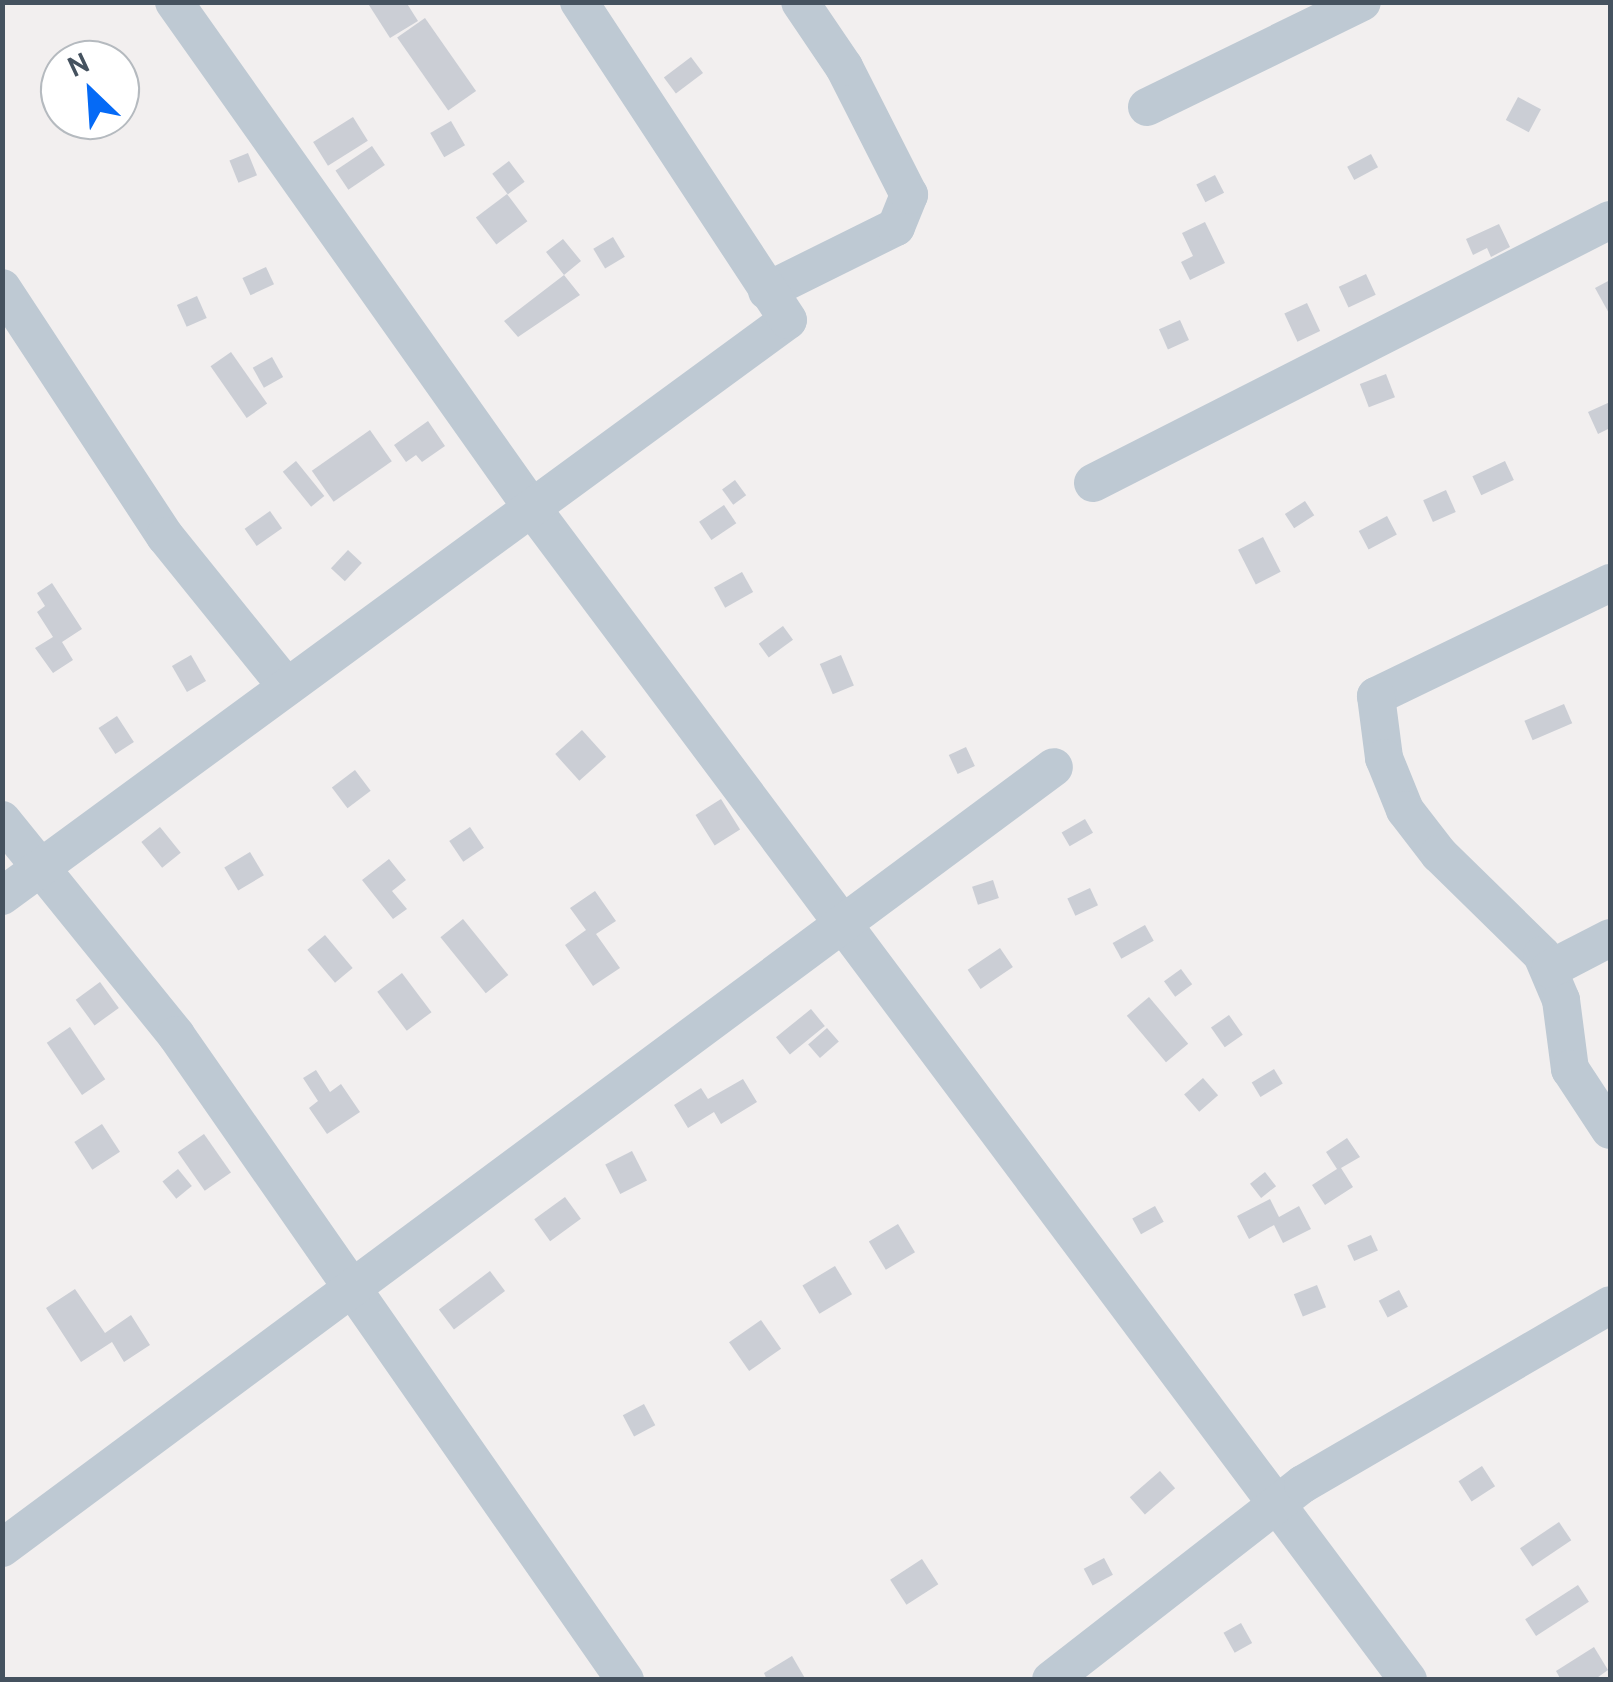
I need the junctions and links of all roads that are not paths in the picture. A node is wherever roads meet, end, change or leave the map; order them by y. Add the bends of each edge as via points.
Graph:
1 (174, 2) edge
2 (579, 2) edge
3 (800, 2) edge
4 (1362, 2) edge
5 (1147, 107) dead end
6 (1610, 220) edge
7 (2, 288) edge
8 (767, 291) junction
9 (1093, 483) dead end
10 (532, 508) junction
11 (1610, 583) edge
12 (287, 687) junction
13 (1054, 768) dead end
14 (2, 820) edge
15 (43, 866) junction
16 (2, 896) edge
17 (842, 924) junction
18 (1610, 938) edge
19 (1550, 969) junction
20 (1610, 1130) edge
21 (352, 1288) junction
22 (1610, 1304) edge
23 (1276, 1505) junction
24 (2, 1548) edge
25 (625, 1680) edge
26 (1050, 1680) edge
27 (1408, 1680) edge

1 - 10 street
2 - 8 street
3 - 8 street via 844,67 909,195 896,227
4 - 5 street
6 - 9 street
7 - 12 street via 165,536
8 - 10 street via 788,320
10 - 12 street
10 - 17 street
11 - 19 street via 1376,696 1390,780 1416,828
12 - 15 street
13 - 17 street
14 - 15 street
15 - 16 street
15 - 21 street via 176,1035
17 - 21 street
17 - 23 street
18 - 19 street
19 - 20 street via 1570,1069
21 - 24 street
21 - 25 street
22 - 23 street
23 - 26 street
23 - 27 street

